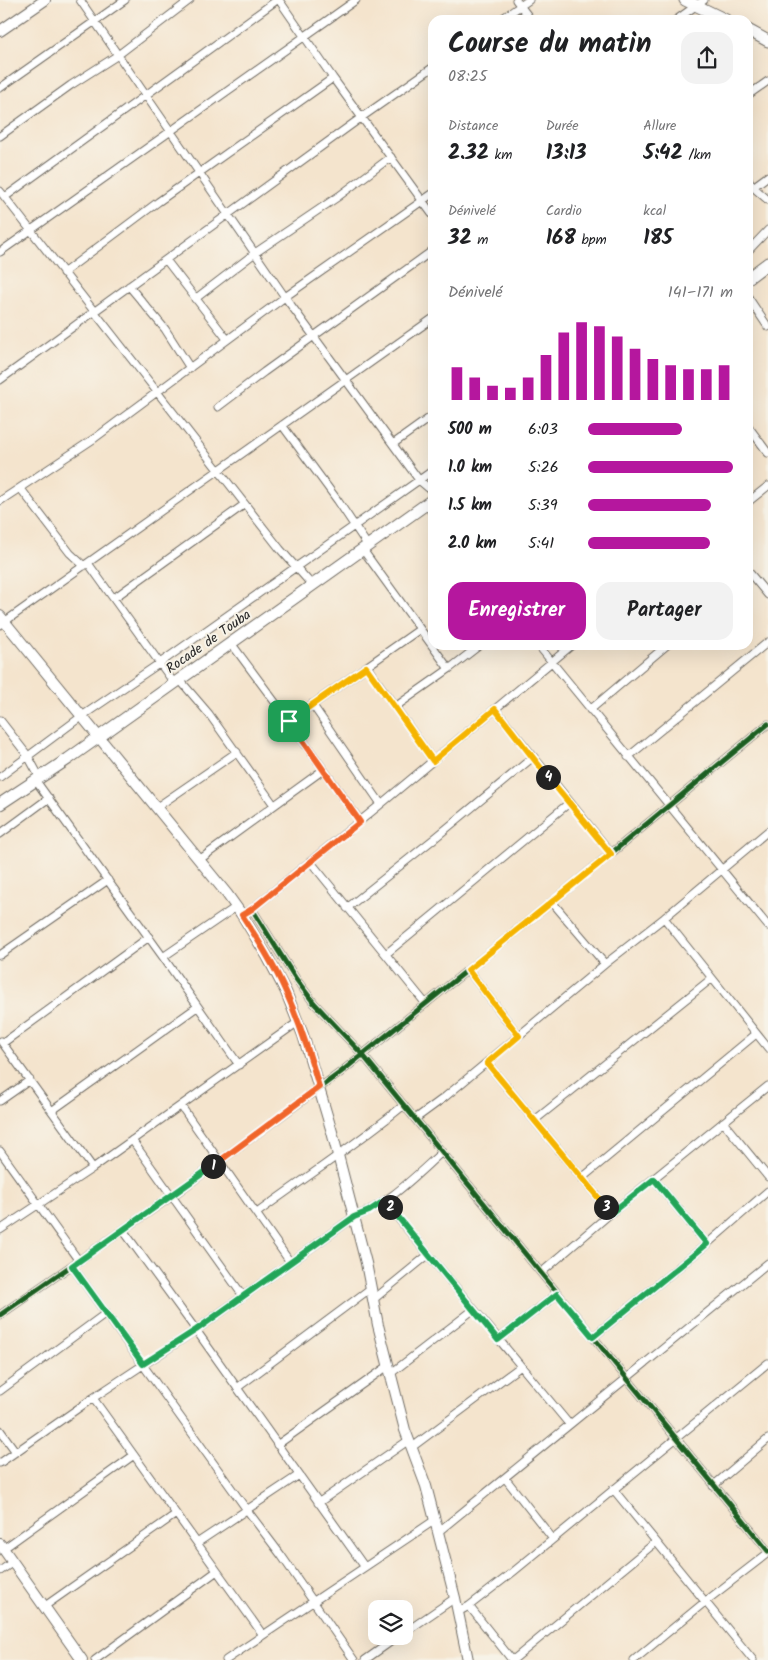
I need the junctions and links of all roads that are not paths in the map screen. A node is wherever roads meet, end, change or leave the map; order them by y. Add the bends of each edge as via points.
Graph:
1 (45, 0) edge
2 (80, 0) edge
3 (125, 0) edge
4 (190, 0) edge
5 (278, 0) edge
6 (356, 0) edge
7 (528, 0) edge
8 (685, 0) edge
9 (518, 3) edge
10 (701, 3) edge
11 (505, 15) edge
12 (527, 15) edge
13 (683, 15) edge
14 (719, 15) edge
15 (95, 22) junction
16 (0, 31) edge
17 (753, 33) edge
18 (305, 36) junction
19 (768, 41) edge
20 (118, 55) junction
21 (428, 71) edge
22 (333, 78) junction
23 (768, 81) edge
24 (0, 88) edge
25 (753, 92) edge
26 (146, 94) junction
27 (362, 117) junction
28 (171, 131) junction
29 (0, 136) edge
30 (391, 157) junction
31 (201, 173) junction
32 (768, 176) edge
33 (753, 187) joint
34 (2, 194) edge
35 (428, 197) edge
36 (423, 200) junction
37 (768, 200) edge
38 (428, 208) edge
39 (229, 215) junction
40 (30, 230) junction
41 (768, 230) edge
42 (753, 246) edge
43 (0, 252) edge
44 (255, 253) junction
45 (428, 254) edge
46 (166, 260) junction
47 (768, 263) edge
48 (63, 273) junction
49 (753, 274) edge
50 (130, 286) junction
51 (285, 297) junction
52 (195, 299) junction
53 (753, 305) edge
54 (93, 312) junction
55 (428, 322) edge
56 (768, 326) edge
57 (314, 337) junction
58 (227, 339) junction
59 (190, 368) junction
60 (0, 380) edge
61 (345, 380) junction
62 (157, 393) junction
63 (218, 407) dead end
64 (428, 419) edge
65 (282, 425) junction
66 (753, 433) edge
67 (768, 437) edge
68 (760, 442) junction
69 (393, 444) junction
70 (768, 453) edge
71 (218, 470) junction
72 (428, 474) edge
73 (420, 480) junction
74 (768, 486) edge
75 (428, 487) edge
76 (21, 489) junction
77 (753, 498) edge
78 (0, 501) edge
79 (246, 504) junction
80 (428, 508) edge
81 (355, 525) junction
82 (365, 548) junction
83 (86, 564) junction
84 (296, 567) junction
85 (753, 582) edge
86 (312, 585) junction
87 (768, 595) edge
88 (114, 598) junction
89 (2, 621) edge
90 (420, 629) junction
91 (428, 640) edge
92 (768, 642) edge
93 (231, 643) junction
94 (435, 650) edge
95 (474, 650) edge
96 (542, 650) edge
97 (566, 650) edge
98 (661, 650) edge
99 (551, 662) junction
100 (160, 663) junction
101 (366, 667) junction
102 (449, 669) junction
103 (177, 681) junction
104 (312, 704) junction
105 (395, 707) junction
106 (495, 709) junction
107 (590, 710) junction
108 (82, 716) junction
109 (0, 720) edge
110 (289, 721) junction
111 (768, 724) edge
112 (99, 737) junction
113 (236, 752) junction
114 (28, 756) junction
115 (628, 757) junction
116 (532, 758) junction
117 (433, 761) junction
118 (323, 770) junction
119 (0, 777) edge
120 (38, 779) junction
121 (49, 798) junction
122 (569, 803) junction
123 (0, 804) edge
124 (382, 804) junction
125 (274, 805) junction
126 (156, 807) junction
127 (669, 807) junction
128 (360, 822) junction
129 (768, 831) edge
130 (0, 834) edge
131 (611, 854) junction
132 (199, 860) junction
133 (310, 861) junction
134 (721, 869) junction
135 (108, 880) junction
136 (552, 902) junction
137 (347, 908) junction
138 (252, 909) junction
139 (239, 911) junction
140 (664, 918) junction
141 (768, 926) edge
142 (149, 937) junction
143 (386, 954) junction
144 (0, 955) edge
145 (163, 956) junction
146 (605, 964) junction
147 (468, 970) junction
148 (711, 979) junction
149 (426, 1004) junction
150 (197, 1007) junction
151 (298, 1022) junction
152 (756, 1034) junction
153 (519, 1036) junction
154 (1, 1041) edge
155 (768, 1048) edge
156 (362, 1054) junction
157 (487, 1063) junction
158 (239, 1065) junction
159 (30, 1080) junction
160 (768, 1086) edge
161 (319, 1087) junction
162 (0, 1101) edge
163 (404, 1105) junction
164 (181, 1106) junction
165 (52, 1110) junction
166 (415, 1119) junction
167 (535, 1120) junction
168 (723, 1122) junction
169 (132, 1140) junction
170 (0, 1151) edge
171 (442, 1152) junction
172 (338, 1154) junction
173 (220, 1162) junction
174 (93, 1168) junction
175 (768, 1177) edge
176 (582, 1178) junction
177 (654, 1179) junction
178 (768, 1191) edge
179 (172, 1196) junction
180 (384, 1201) junction
181 (38, 1204) junction
182 (257, 1213) junction
183 (611, 1213) junction
184 (354, 1217) junction
185 (0, 1230) edge
186 (123, 1230) junction
187 (707, 1244) junction
188 (428, 1254) junction
189 (79, 1261) junction
190 (290, 1262) junction
191 (768, 1263) edge
192 (72, 1266) junction
193 (540, 1273) junction
194 (372, 1288) junction
195 (557, 1294) junction
196 (243, 1296) junction
197 (374, 1299) junction
198 (473, 1310) junction
199 (106, 1313) junction
200 (0, 1316) edge
201 (196, 1330) junction
202 (593, 1337) junction
203 (498, 1340) junction
204 (768, 1363) edge
205 (143, 1364) junction
206 (521, 1366) junction
207 (389, 1370) junction
208 (627, 1377) junction
209 (237, 1388) junction
210 (0, 1390) edge
211 (93, 1398) junction
212 (569, 1424) junction
213 (0, 1430) edge
214 (676, 1438) junction
215 (410, 1444) junction
216 (766, 1444) edge
217 (278, 1445) junction
218 (16, 1452) junction
219 (134, 1456) junction
220 (0, 1463) edge
221 (299, 1475) junction
222 (505, 1478) junction
223 (713, 1486) junction
224 (613, 1488) junction
225 (318, 1503) junction
226 (247, 1510) junction
227 (176, 1514) junction
228 (435, 1520) junction
229 (438, 1532) junction
230 (553, 1539) junction
231 (656, 1542) junction
232 (197, 1543) junction
233 (2, 1546) edge
234 (768, 1552) edge
235 (13, 1562) junction
236 (364, 1566) junction
237 (0, 1571) edge
238 (217, 1571) junction
239 (455, 1598) junction
240 (313, 1601) junction
241 (706, 1601) junction
242 (45, 1606) junction
243 (469, 1606) junction
244 (458, 1612) junction
245 (413, 1627) edge
246 (263, 1635) junction
247 (386, 1645) edge
248 (82, 1660) edge
249 (95, 1660) edge
250 (226, 1660) edge
251 (354, 1660) edge
252 (365, 1660) edge
253 (468, 1660) edge
254 (512, 1660) edge
255 (634, 1660) edge
256 (754, 1660) edge

1 - 16 main road
2 - 15 street
3 - 15 street
4 - 20 street
5 - 18 street
5 - 26 street
6 - 18 street
7 - 9 street
8 - 10 main road
9 - 11 street
9 - 12 street
10 - 13 street
10 - 14 main road
15 - 20 street
15 - 24 street
17 - 19 main road
18 - 22 street
18 - 28 street
20 - 26 street
20 - 29 street
21 - 27 street
22 - 27 street
22 - 31 street
23 - 25 street
26 - 28 street
26 - 34 street via 88,138
27 - 30 street
27 - 39 street
28 - 31 street
28 - 40 street
30 - 36 street
30 - 44 street
31 - 39 street
31 - 48 street
32 - 33 street
33 - 37 street
34 - 40 street
35 - 36 street
36 - 38 street
36 - 51 street
39 - 44 street
39 - 46 street
40 - 43 street
40 - 48 street
41 - 42 street
44 - 51 street
44 - 52 street
45 - 57 street
46 - 50 street
46 - 52 street
47 - 49 main road
48 - 54 street
50 - 54 street
50 - 59 street
51 - 57 street
51 - 58 street
52 - 58 street
53 - 56 street
54 - 60 street
54 - 62 street
55 - 61 street
57 - 61 street
57 - 63 street
58 - 59 street
59 - 62 street
61 - 65 street
61 - 69 street
62 - 71 street
62 - 76 street
64 - 69 street
65 - 71 street
65 - 81 street
66 - 68 street
67 - 68 street
68 - 70 street
69 - 73 street
71 - 79 street
71 - 83 street
72 - 73 street
73 - 75 street
73 - 81 street
74 - 77 street
76 - 78 street
76 - 83 street via 70,553
79 - 84 street
79 - 88 street
80 - 82 main road, Rocade de Touba
81 - 82 street
81 - 84 street
82 - 86 main road, Rocade de Touba
82 - 90 street
83 - 88 street
83 - 89 street
84 - 86 street
84 - 100 street
85 - 87 street
86 - 93 main road, Rocade de Touba
88 - 100 street
89 - 108 main road
90 - 91 street
90 - 101 street
92 - 115 street
93 - 103 main road, Rocade de Touba
93 - 110 street
94 - 102 street
95 - 102 street
96 - 99 street
97 - 99 street
98 - 107 street
99 - 106 street
99 - 107 street
100 - 103 street
100 - 108 street
101 - 104 street
101 - 105 street
102 - 105 street
103 - 112 main road, Rocade de Touba
103 - 113 street via 209,714
104 - 110 street
104 - 124 street
105 - 117 street
106 - 116 street
106 - 117 street
107 - 115 street
108 - 112 main road
108 - 114 street
109 - 114 street
110 - 118 street
111 - 127 street
112 - 120 main road, Rocade de Touba
112 - 126 main road
113 - 125 street
113 - 126 street
114 - 119 street
114 - 120 street
115 - 127 street
116 - 122 street
116 - 137 street
117 - 124 street
118 - 125 street
118 - 128 street
120 - 121 street
120 - 123 main road, Rocade de Touba
121 - 130 street
121 - 135 street
122 - 131 street
122 - 143 street
124 - 128 street
125 - 132 street
126 - 132 main road
127 - 131 street
127 - 134 street
128 - 133 street
129 - 134 street
131 - 136 street
132 - 139 main road
133 - 137 street
133 - 138 street
134 - 140 street
134 - 141 street
135 - 142 street
135 - 144 street
136 - 146 street
136 - 147 street
137 - 143 street
138 - 139 street
138 - 156 street via 314,1003
139 - 145 street
139 - 151 main road via 277,974
140 - 146 street
140 - 148 street
142 - 145 street
142 - 154 street
143 - 149 street
145 - 150 street
146 - 153 street
147 - 149 street
147 - 153 street
148 - 152 street
148 - 167 street
149 - 156 street
150 - 158 street
150 - 165 street
151 - 158 street
151 - 161 main road
152 - 155 street
152 - 176 street
153 - 157 street
154 - 159 street
156 - 161 street
156 - 163 street
157 - 166 street
157 - 167 street
158 - 164 street
159 - 162 street
159 - 165 street
160 - 168 street
161 - 172 main road
161 - 173 street
163 - 166 street
163 - 172 street via 356,1144
164 - 169 street
164 - 173 street
165 - 174 street
166 - 171 street
167 - 176 street
168 - 175 street
168 - 177 street
169 - 174 street
169 - 179 street
170 - 181 street
171 - 180 street
171 - 193 street
172 - 182 street
172 - 184 main road
173 - 179 street
173 - 182 street
174 - 181 street
176 - 183 street
177 - 183 street
177 - 187 street
178 - 187 street
179 - 186 street
179 - 196 street
180 - 184 street
180 - 188 street
181 - 185 street
181 - 189 street
182 - 190 street
183 - 193 street
184 - 190 street
184 - 194 main road
186 - 189 street
186 - 201 street
187 - 202 street
188 - 197 street
188 - 198 street
189 - 192 street
190 - 196 street
191 - 208 street
192 - 199 street
192 - 200 street
193 - 195 street
194 - 197 main road
194 - 209 street
195 - 202 street
195 - 203 street
196 - 201 street
197 - 207 main road
198 - 203 street
198 - 207 street
199 - 205 street
199 - 210 street
201 - 205 street
201 - 209 street
202 - 208 street
203 - 206 street
204 - 214 street
205 - 211 street
205 - 226 street
206 - 212 street
206 - 215 street
207 - 215 main road
207 - 217 street
208 - 212 street
208 - 214 street
209 - 217 street
211 - 218 street
211 - 219 street
212 - 222 street
213 - 218 street
214 - 223 street
214 - 224 street
215 - 225 street
215 - 228 main road
216 - 223 street
217 - 221 street
218 - 220 street
219 - 227 street
219 - 233 street
221 - 225 street
221 - 226 street
222 - 229 street
222 - 230 street
223 - 234 street
224 - 230 street
224 - 231 street
225 - 236 street
226 - 232 street
226 - 240 street
227 - 232 street
227 - 242 street
228 - 229 main road
228 - 236 street
229 - 239 main road
230 - 243 street
231 - 241 street
231 - 254 street
232 - 238 street
233 - 235 main road
234 - 241 street
235 - 237 street
235 - 242 main road
236 - 240 street
238 - 246 street
238 - 249 street
239 - 244 main road
239 - 245 street
240 - 246 street
240 - 251 street
241 - 255 street
241 - 256 street
242 - 248 main road
243 - 244 street
243 - 254 street
244 - 253 main road
246 - 250 street
247 - 252 street

